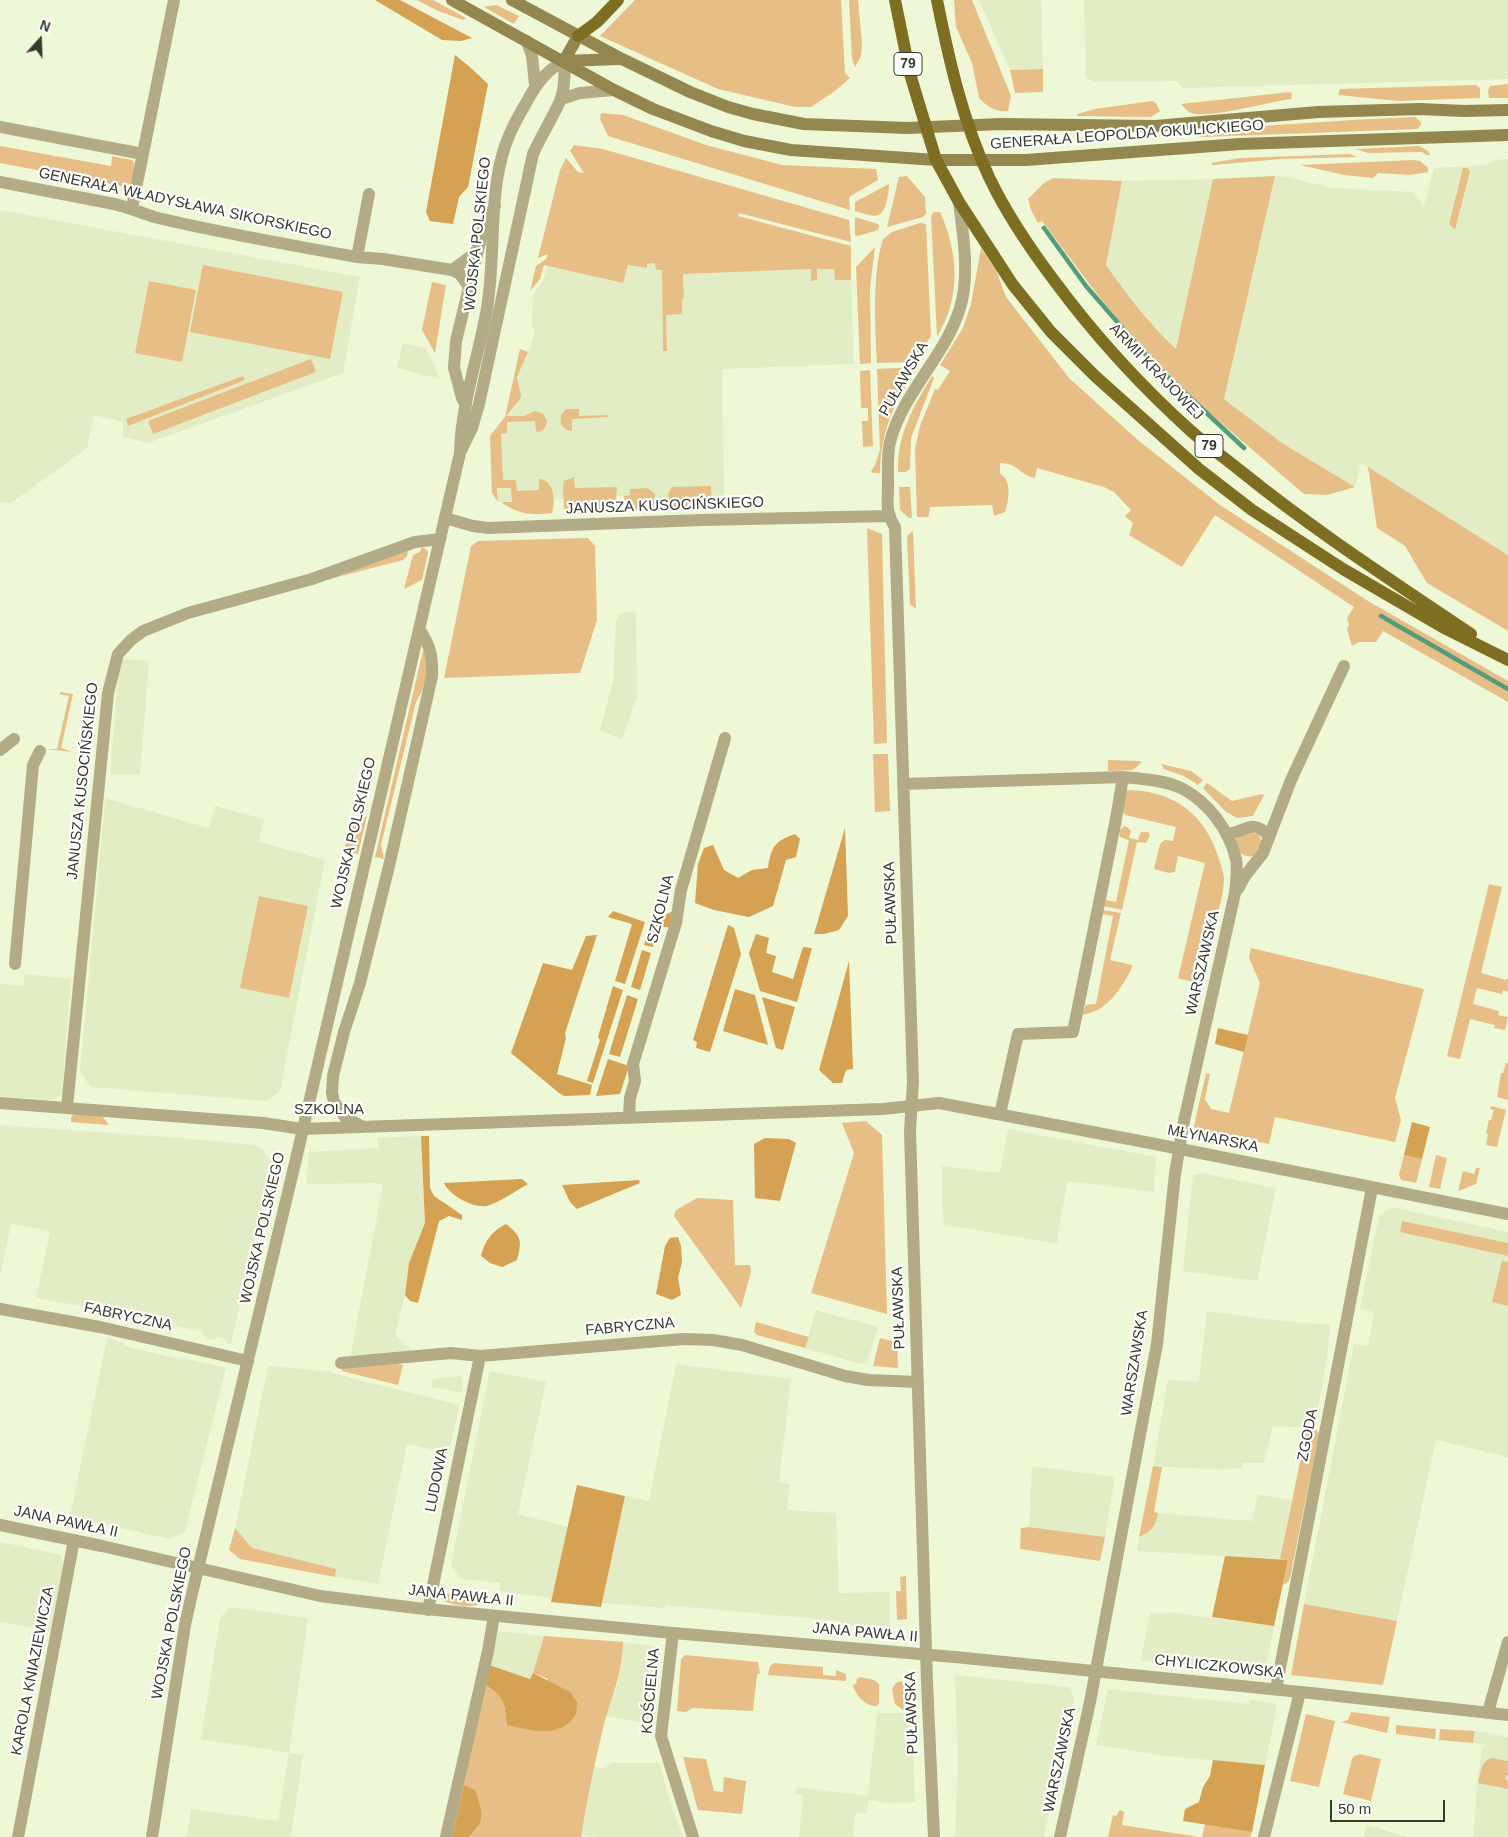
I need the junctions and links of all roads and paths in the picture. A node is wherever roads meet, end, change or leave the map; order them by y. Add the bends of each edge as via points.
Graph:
1 (174, 0) edge
2 (452, 0) edge
3 (512, 0) edge
4 (618, 0) edge
5 (896, 0) edge
6 (937, 0) edge
7 (578, 36) junction
8 (528, 41) junction
9 (622, 59) junction
10 (564, 61) junction
11 (535, 84) junction
12 (614, 90) junction
13 (561, 99) junction
14 (1508, 110) edge
15 (970, 125) junction
16 (0, 126) edge
17 (927, 127) junction
18 (1508, 134) edge
19 (143, 154) junction
20 (936, 160) junction
21 (982, 160) junction
22 (0, 182) edge
23 (369, 194) dead end
24 (959, 202) junction
25 (495, 206) junction
26 (132, 208) junction
27 (478, 248) junction
28 (357, 257) junction
29 (452, 270) junction
30 (469, 287) junction
31 (466, 406) junction
32 (460, 453) junction
33 (888, 516) junction
34 (445, 518) junction
35 (440, 539) junction
36 (419, 629) junction
37 (1508, 660) edge
38 (1344, 666) dead end
39 (725, 738) dead end
40 (14, 739) dead end
41 (0, 750) edge
42 (40, 751) dead end
43 (1123, 778) junction
44 (904, 784) junction
45 (1226, 834) junction
46 (1269, 836) junction
47 (1236, 893) junction
48 (15, 964) dead end
49 (0, 1103) edge
50 (67, 1107) junction
51 (912, 1107) junction
52 (1000, 1114) junction
53 (629, 1117) junction
54 (363, 1126) junction
55 (302, 1129) junction
56 (1179, 1150) junction
57 (1372, 1188) junction
58 (1508, 1214) edge
59 (0, 1309) edge
60 (480, 1356) junction
61 (248, 1361) junction
62 (341, 1363) dead end
63 (918, 1382) junction
64 (0, 1525) edge
65 (74, 1540) junction
66 (198, 1568) junction
67 (428, 1610) junction
68 (494, 1616) junction
69 (673, 1633) junction
70 (1508, 1642) edge
71 (927, 1654) junction
72 (1096, 1670) junction
73 (1276, 1689) junction
74 (1300, 1692) junction
75 (1488, 1712) junction
76 (1508, 1716) edge
77 (18, 1837) edge
78 (152, 1837) edge
79 (446, 1837) edge
80 (693, 1837) edge
81 (934, 1837) edge
82 (1060, 1837) edge
83 (1264, 1837) edge

1 - 19 street
2 - 8 main road, GENERAŁA LEOPOLDA OKULICKIEGO
3 - 7 main road, GENERAŁA LEOPOLDA OKULICKIEGO
4 - 7 main road
5 - 17 main road, PUŁAWSKA / 79 via 910,74
6 - 15 main road, 79 via 951,67
7 - 9 main road, GENERAŁA LEOPOLDA OKULICKIEGO
7 - 10 main road
8 - 10 main road, GENERAŁA LEOPOLDA OKULICKIEGO
8 - 11 street
9 - 10 main road
9 - 17 main road, GENERAŁA LEOPOLDA OKULICKIEGO via 690,92 753,114 822,126
10 - 11 street, WOJSKA POLSKIEGO
10 - 12 main road, GENERAŁA LEOPOLDA OKULICKIEGO
10 - 13 street, WOJSKA POLSKIEGO
11 - 25 street, WOJSKA POLSKIEGO via 505,147
12 - 13 street via 580,93
12 - 20 main road, GENERAŁA LEOPOLDA OKULICKIEGO via 675,119 744,141 791,150
13 - 32 street, WOJSKA POLSKIEGO via 533,154 479,404
14 - 15 main road, GENERAŁA LEOPOLDA OKULICKIEGO via 1318,112 1155,126
15 - 17 main road, GENERAŁA LEOPOLDA OKULICKIEGO
15 - 21 main road, 79
16 - 19 street
17 - 20 main road, PUŁAWSKA / 79
18 - 21 main road, GENERAŁA LEOPOLDA OKULICKIEGO via 1240,144 1055,159
19 - 26 street
20 - 21 main road, GENERAŁA LEOPOLDA OKULICKIEGO
20 - 24 main road, PUŁAWSKA / 79
21 - 37 main road, ARMII KRAJOWEJ / 79 via 1008,213 1082,318 1194,434 1278,501
22 - 26 street, GENERAŁA WŁADYSŁAWA SIKORSKIEGO
23 - 28 street
24 - 33 street, PUŁAWSKA via 964,245 961,306 952,332 910,396 894,429 890,444
24 - 37 main road, ARMII KRAJOWEJ / 79 via 1013,285 1051,332 1199,469 1252,510 1343,569 1446,629
25 - 27 street via 484,226
25 - 31 street, WOJSKA POLSKIEGO via 487,310
26 - 28 street, GENERAŁA WŁADYSŁAWA SIKORSKIEGO via 151,216 200,227
27 - 29 street
27 - 30 street
28 - 29 street, GENERAŁA WŁADYSŁAWA SIKORSKIEGO
29 - 30 street via 460,274
30 - 31 street via 454,359 457,384
31 - 32 street, WOJSKA POLSKIEGO via 460,428
32 - 34 street, WOJSKA POLSKIEGO
33 - 34 street, JANUSZA KUSOCIŃSKIEGO via 488,528
33 - 44 street, PUŁAWSKA via 895,528
34 - 35 street, WOJSKA POLSKIEGO
35 - 36 street, WOJSKA POLSKIEGO
35 - 50 street, JANUSZA KUSOCIŃSKIEGO via 422,540 312,579 161,622 143,631 118,654 108,692
36 - 54 street via 431,650 432,676 360,983 333,1076 334,1102 345,1117
36 - 55 street, WOJSKA POLSKIEGO
38 - 46 street, WARSZAWSKA
39 - 53 street, SZKOLNA via 681,890 676,923 633,1064
40 - 41 street
42 - 48 street via 33,765
43 - 44 street, WARSZAWSKA
43 - 45 street, WARSZAWSKA via 1148,779 1182,789 1207,807
43 - 52 street via 1073,1032 1018,1034
44 - 51 street, PUŁAWSKA
45 - 46 street via 1252,827
45 - 47 street, WARSZAWSKA via 1236,860
46 - 47 street, WARSZAWSKA via 1263,853
47 - 56 street, WARSZAWSKA
49 - 50 street, SZKOLNA
50 - 55 street, SZKOLNA
51 - 52 street, MŁYNARSKA via 939,1103
51 - 53 street, SZKOLNA
51 - 63 street, PUŁAWSKA via 910,1131
52 - 56 street, MŁYNARSKA
53 - 54 street, SZKOLNA
54 - 55 street, SZKOLNA
55 - 61 street, WOJSKA POLSKIEGO
56 - 57 street, MŁYNARSKA
56 - 72 street, WARSZAWSKA via 1157,1344
57 - 58 street, MŁYNARSKA
57 - 73 street, ZGODA
59 - 61 street, FABRYCZNA via 120,1331
60 - 62 street, FABRYCZNA via 450,1353
60 - 63 street, FABRYCZNA via 684,1338 742,1346 845,1376
60 - 67 street, LUDOWA
61 - 66 street, WOJSKA POLSKIEGO
63 - 71 street, PUŁAWSKA
64 - 65 street, JANA PAWŁA II
65 - 66 street, JANA PAWŁA II
65 - 77 street, KAROLA KNIAZIEWICZA
66 - 67 street, JANA PAWŁA II via 320,1596
66 - 78 street, WOJSKA POLSKIEGO via 185,1625
67 - 68 street, JANA PAWŁA II
68 - 69 street, JANA PAWŁA II
68 - 79 street
69 - 71 street, JANA PAWŁA II
69 - 80 street, KOŚCIELNA via 661,1736
70 - 75 street
71 - 72 street, CHYLICZKOWSKA
71 - 81 street, PUŁAWSKA
72 - 73 street, CHYLICZKOWSKA
72 - 82 street, WARSZAWSKA
73 - 74 street, CHYLICZKOWSKA
74 - 75 street, CHYLICZKOWSKA
74 - 83 street
75 - 76 street, CHYLICZKOWSKA

